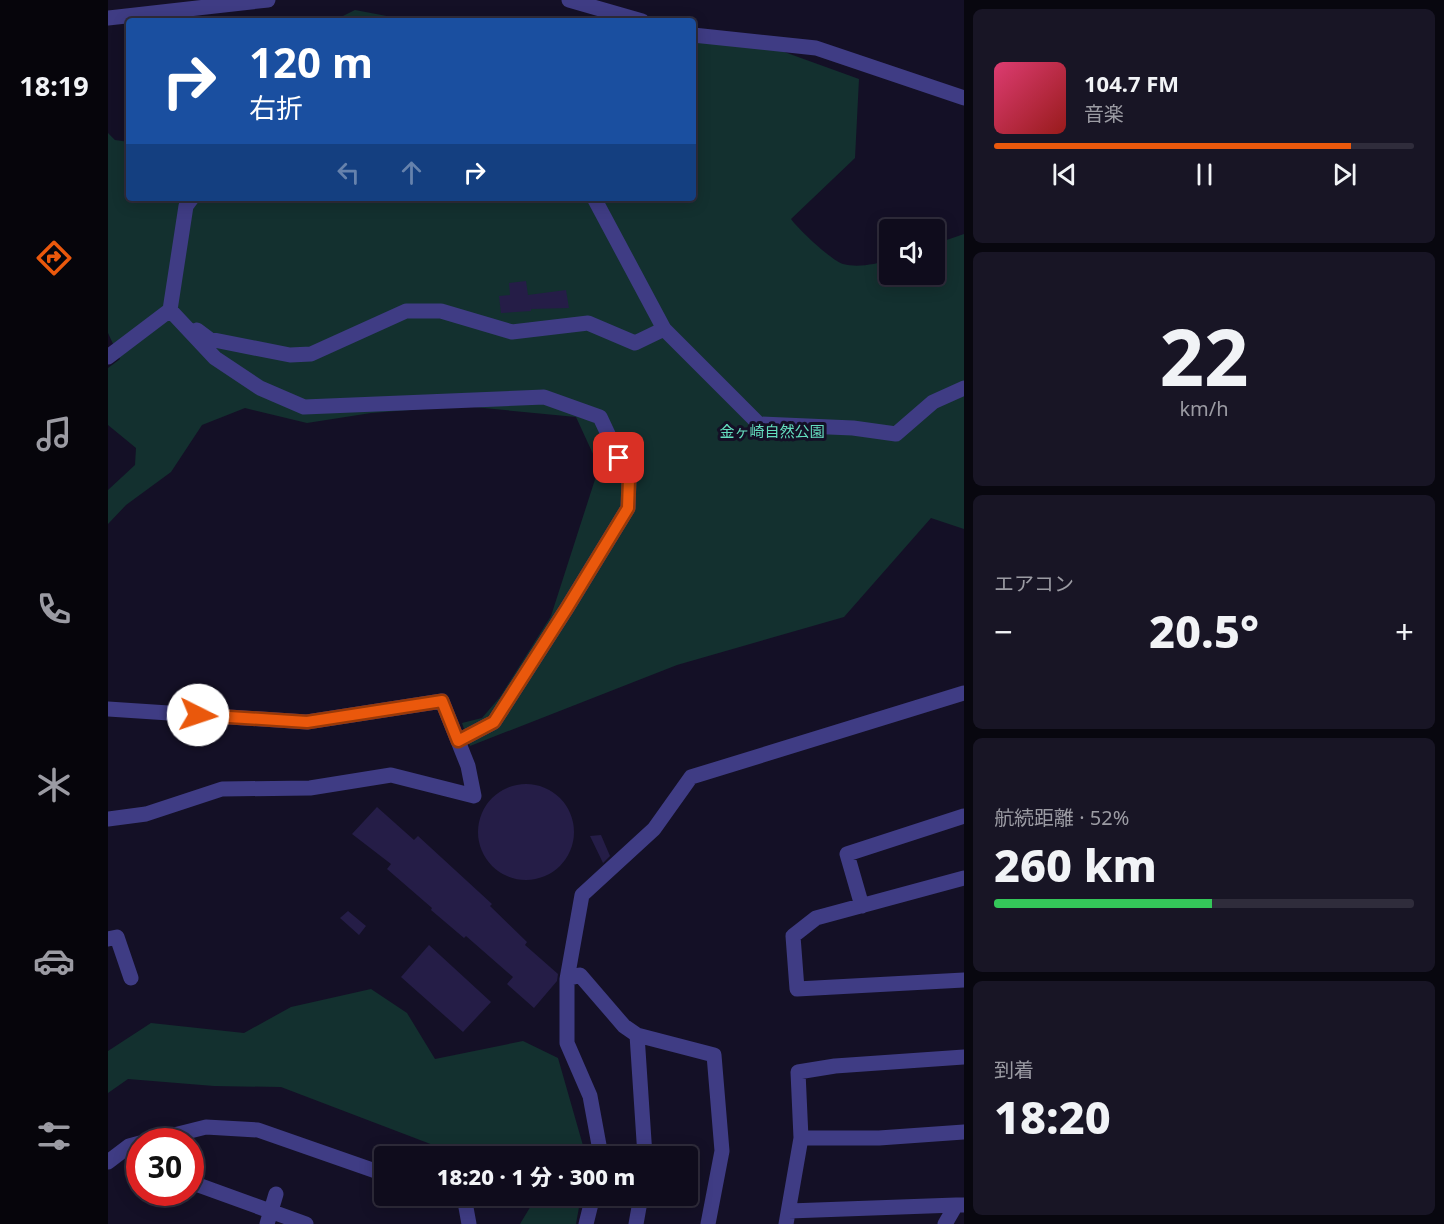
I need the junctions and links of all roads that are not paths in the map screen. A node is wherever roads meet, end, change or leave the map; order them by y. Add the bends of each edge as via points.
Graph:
1 (268, 0) edge
2 (569, 0) edge
3 (108, 18) edge
4 (632, 18) edge
5 (696, 35) edge
6 (964, 98) edge
7 (190, 201) edge
8 (596, 201) edge
9 (170, 310) junction
10 (664, 329) junction
11 (108, 357) edge
12 (964, 388) edge
13 (964, 693) edge
14 (108, 709) edge
15 (458, 741) junction
16 (964, 816) edge
17 (108, 819) edge
18 (964, 878) edge
19 (862, 906) junction
20 (108, 939) edge
21 (131, 978) dead end
22 (567, 979) junction
23 (964, 980) edge
24 (637, 1035) junction
25 (964, 1057) edge
26 (202, 1128) edge
27 (964, 1132) edge
28 (801, 1138) junction
29 (599, 1146) edge
30 (644, 1146) edge
31 (126, 1148) edge
32 (108, 1162) edge
33 (374, 1171) edge
34 (204, 1188) edge
35 (276, 1194) dead end
36 (960, 1205) edge
37 (466, 1206) edge
38 (590, 1206) edge
39 (639, 1206) edge
40 (269, 1218) edge
41 (787, 1218) edge
42 (306, 1224) edge
43 (469, 1224) edge
44 (586, 1224) edge
45 (636, 1224) edge
46 (708, 1224) edge
47 (945, 1224) edge

1 - 3 street
2 - 4 street
5 - 6 street via 816,48
7 - 9 street
8 - 10 street
9 - 10 street via 209,339 290,355 311,354 406,310 441,311 512,332 588,323 635,343
9 - 11 street
9 - 15 street via 215,358 260,388 304,407 544,397 600,417 629,479 628,508 494,722
10 - 12 street via 759,424 896,434 933,402
13 - 22 street via 691,777 654,829 582,895
14 - 15 street via 307,722 442,701
15 - 17 street via 474,796 391,776 310,788 222,789 146,814
16 - 19 street via 847,854
18 - 19 street
19 - 23 street via 816,918 793,936 797,989
20 - 21 street via 117,937
22 - 24 street via 580,975 624,1026
22 - 29 street via 567,1043 590,1096
24 - 30 street
24 - 46 street via 714,1055 722,1151
25 - 28 street via 798,1072
26 - 33 street via 258,1130
27 - 28 street
28 - 41 street
31 - 32 street
34 - 40 street
35 - 40 street
36 - 41 street
36 - 47 street
37 - 43 street
38 - 44 street
39 - 45 street
40 - 42 street

